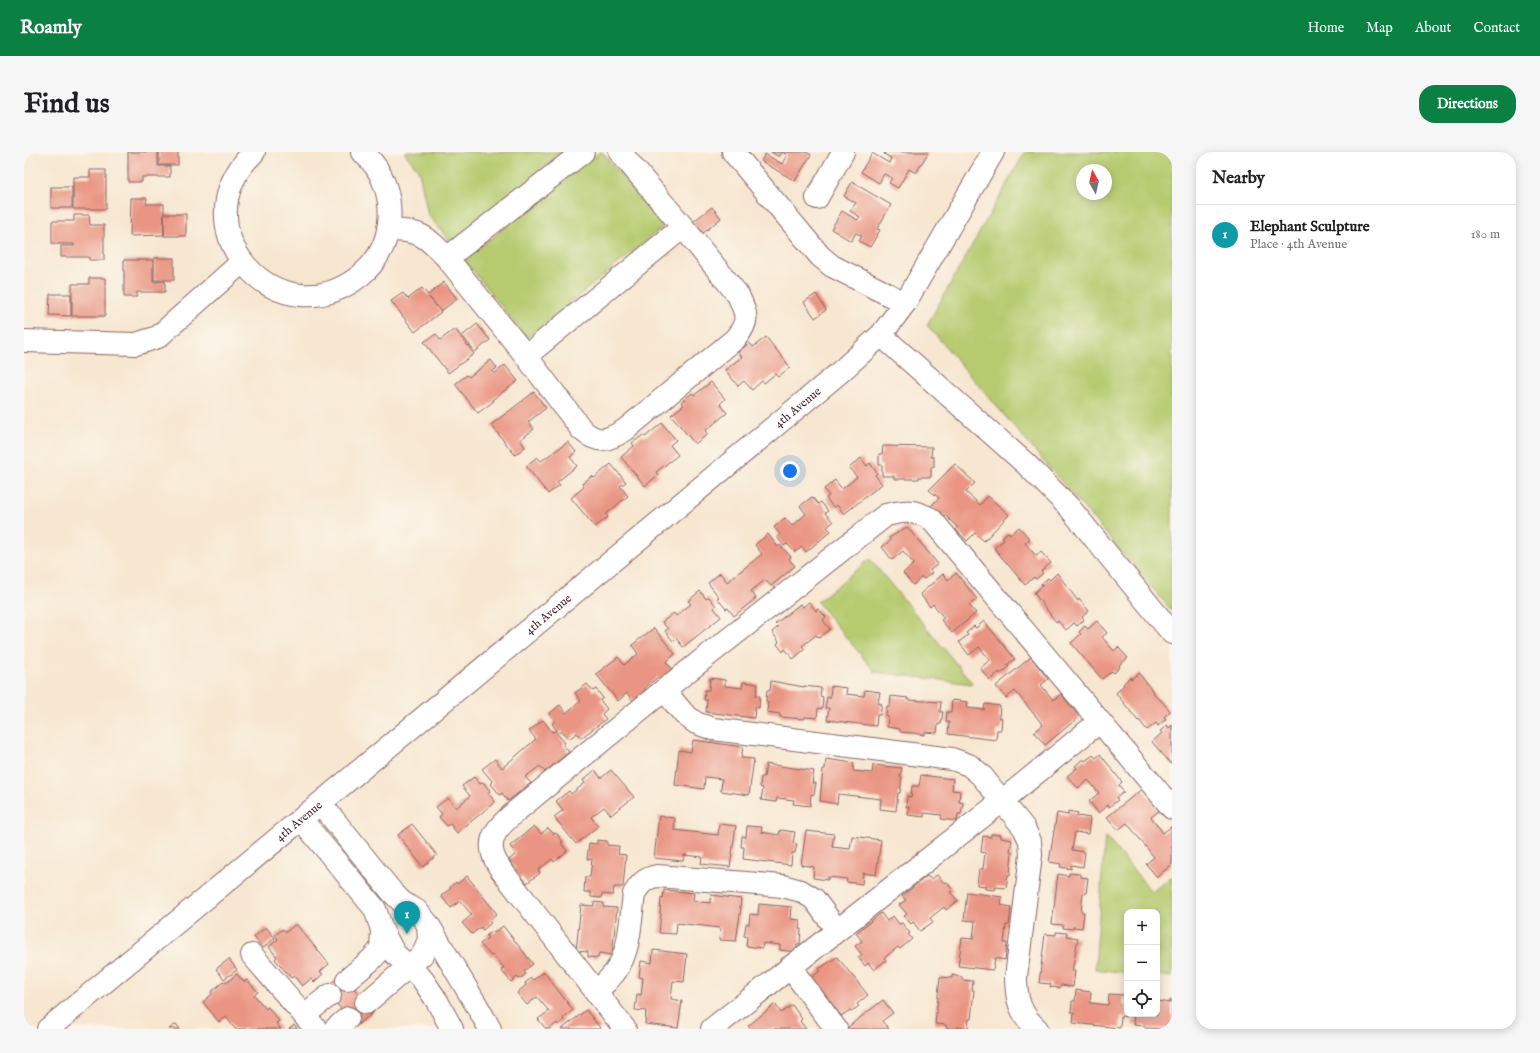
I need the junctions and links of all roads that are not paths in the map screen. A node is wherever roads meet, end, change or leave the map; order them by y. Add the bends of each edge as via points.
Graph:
1 (254, 152) edge
2 (362, 152) edge
3 (583, 152) edge
4 (620, 152) edge
5 (733, 152) edge
6 (843, 152) edge
7 (993, 152) edge
8 (817, 198) dead end
9 (683, 227) junction
10 (388, 230) junction
11 (447, 258) junction
12 (242, 262) junction
13 (906, 302) junction
14 (881, 335) junction
15 (24, 342) edge
16 (526, 356) junction
17 (1172, 633) edge
18 (664, 690) junction
19 (1099, 722) junction
20 (1002, 801) junction
21 (320, 804) junction
22 (1172, 808) edge
23 (302, 820) junction
24 (428, 924) junction
25 (382, 930) junction
26 (837, 930) junction
27 (252, 955) dead end
28 (409, 967) junction
29 (790, 967) junction
30 (347, 980) dead end
31 (596, 990) junction
32 (330, 995) dead end
33 (366, 1003) dead end
34 (310, 1022) edge
35 (48, 1029) edge
36 (452, 1029) edge
37 (490, 1029) edge
38 (625, 1029) edge
39 (712, 1029) edge
40 (836, 1029) edge
41 (1037, 1029) edge

1 - 12 street via 236,174 226,203 229,234
2 - 10 street via 383,180 390,213
3 - 11 street
4 - 9 street
5 - 13 street via 820,256 832,266
6 - 8 street
7 - 13 street, 4th Avenue
9 - 16 street
9 - 16 street via 738,295 746,318 744,328 735,339 625,430 613,437 600,440 590,436 582,430
10 - 11 street via 406,230 422,235
10 - 12 street via 384,244 366,270 341,288 326,293 295,294 280,290 253,274
11 - 16 street
12 - 15 street via 158,337 136,344
13 - 14 street, 4th Avenue
14 - 17 street via 1026,464 1069,507
14 - 21 street, 4th Avenue via 839,373
18 - 19 street via 886,515 918,512 931,519
18 - 20 street via 684,714 696,723 713,729 952,759 969,765 981,775
18 - 31 street via 499,826 491,840 493,854 502,871
19 - 20 street
19 - 22 street
20 - 26 street
20 - 41 street via 1024,828 1030,841 1031,855 1016,995 1030,1023
21 - 23 street, 4th Avenue
21 - 24 street via 392,892 403,903 416,910
23 - 25 street via 375,909
23 - 35 street, 4th Avenue
24 - 28 street via 429,940 422,955
24 - 37 street
25 - 28 street via 394,953
25 - 30 street via 381,949
26 - 29 street
26 - 31 street via 814,899 801,891 783,886 657,876 648,878 634,894 622,960 609,980
27 - 34 street
28 - 33 street
28 - 36 street via 422,980
29 - 39 street
29 - 40 street
31 - 38 street
32 - 34 street

